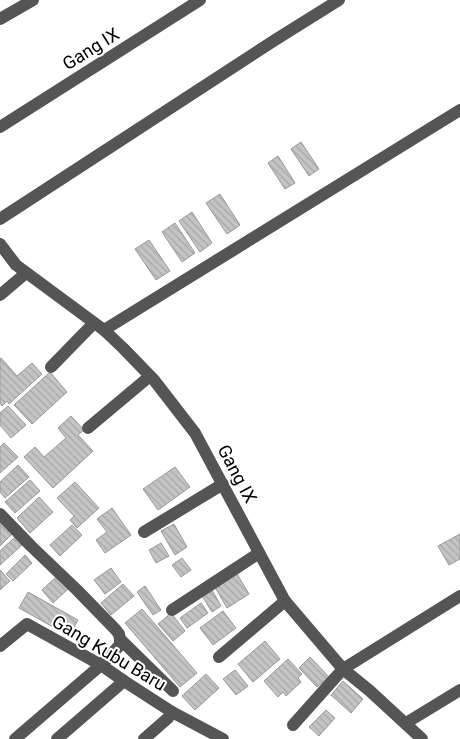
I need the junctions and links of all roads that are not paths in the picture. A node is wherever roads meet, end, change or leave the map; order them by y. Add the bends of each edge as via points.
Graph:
1 (33, 0) edge
2 (200, 0) edge
3 (339, 0) edge
4 (0, 19) edge
5 (460, 110) edge
6 (0, 127) edge
7 (0, 219) edge
8 (0, 244) edge
9 (26, 273) junction
10 (0, 295) edge
11 (99, 327) junction
12 (51, 367) dead end
13 (150, 376) junction
14 (88, 428) dead end
15 (223, 484) junction
16 (0, 514) edge
17 (144, 532) dead end
18 (259, 553) junction
19 (460, 596) edge
20 (285, 601) junction
21 (172, 610) dead end
22 (120, 639) junction
23 (0, 646) edge
24 (219, 657) dead end
25 (102, 665) junction
26 (343, 669) junction
27 (124, 681) junction
28 (460, 690) edge
29 (173, 691) dead end
30 (172, 712) junction
31 (406, 724) junction
32 (292, 725) dead end
33 (15, 739) edge
34 (57, 739) edge
35 (144, 739) edge
36 (223, 739) edge
37 (422, 739) edge

1 - 4 street
2 - 6 street, Gang IX
3 - 7 street
5 - 11 street
8 - 9 street, Gang IX
9 - 10 street
9 - 11 street, Gang IX
11 - 12 street
11 - 13 street, Gang IX
13 - 14 street
13 - 15 street, Gang IX via 195,433
15 - 17 street
15 - 18 street, Gang IX
16 - 22 street via 78,590 115,629
18 - 20 street, Gang IX
18 - 21 street
19 - 26 street
20 - 24 street
20 - 26 street, Gang IX
22 - 25 street via 120,645
22 - 29 street
23 - 25 street, Gang Kubu Baru via 27,624
25 - 27 street, Gang Kubu Baru
25 - 33 street
26 - 31 street, Gang IX
26 - 32 street
27 - 30 street, Gang Kubu Baru
27 - 34 street
28 - 31 street
30 - 35 street, Gang Kubu Baru
30 - 36 street, Gang Kubu Baru
31 - 37 street, Gang IX

